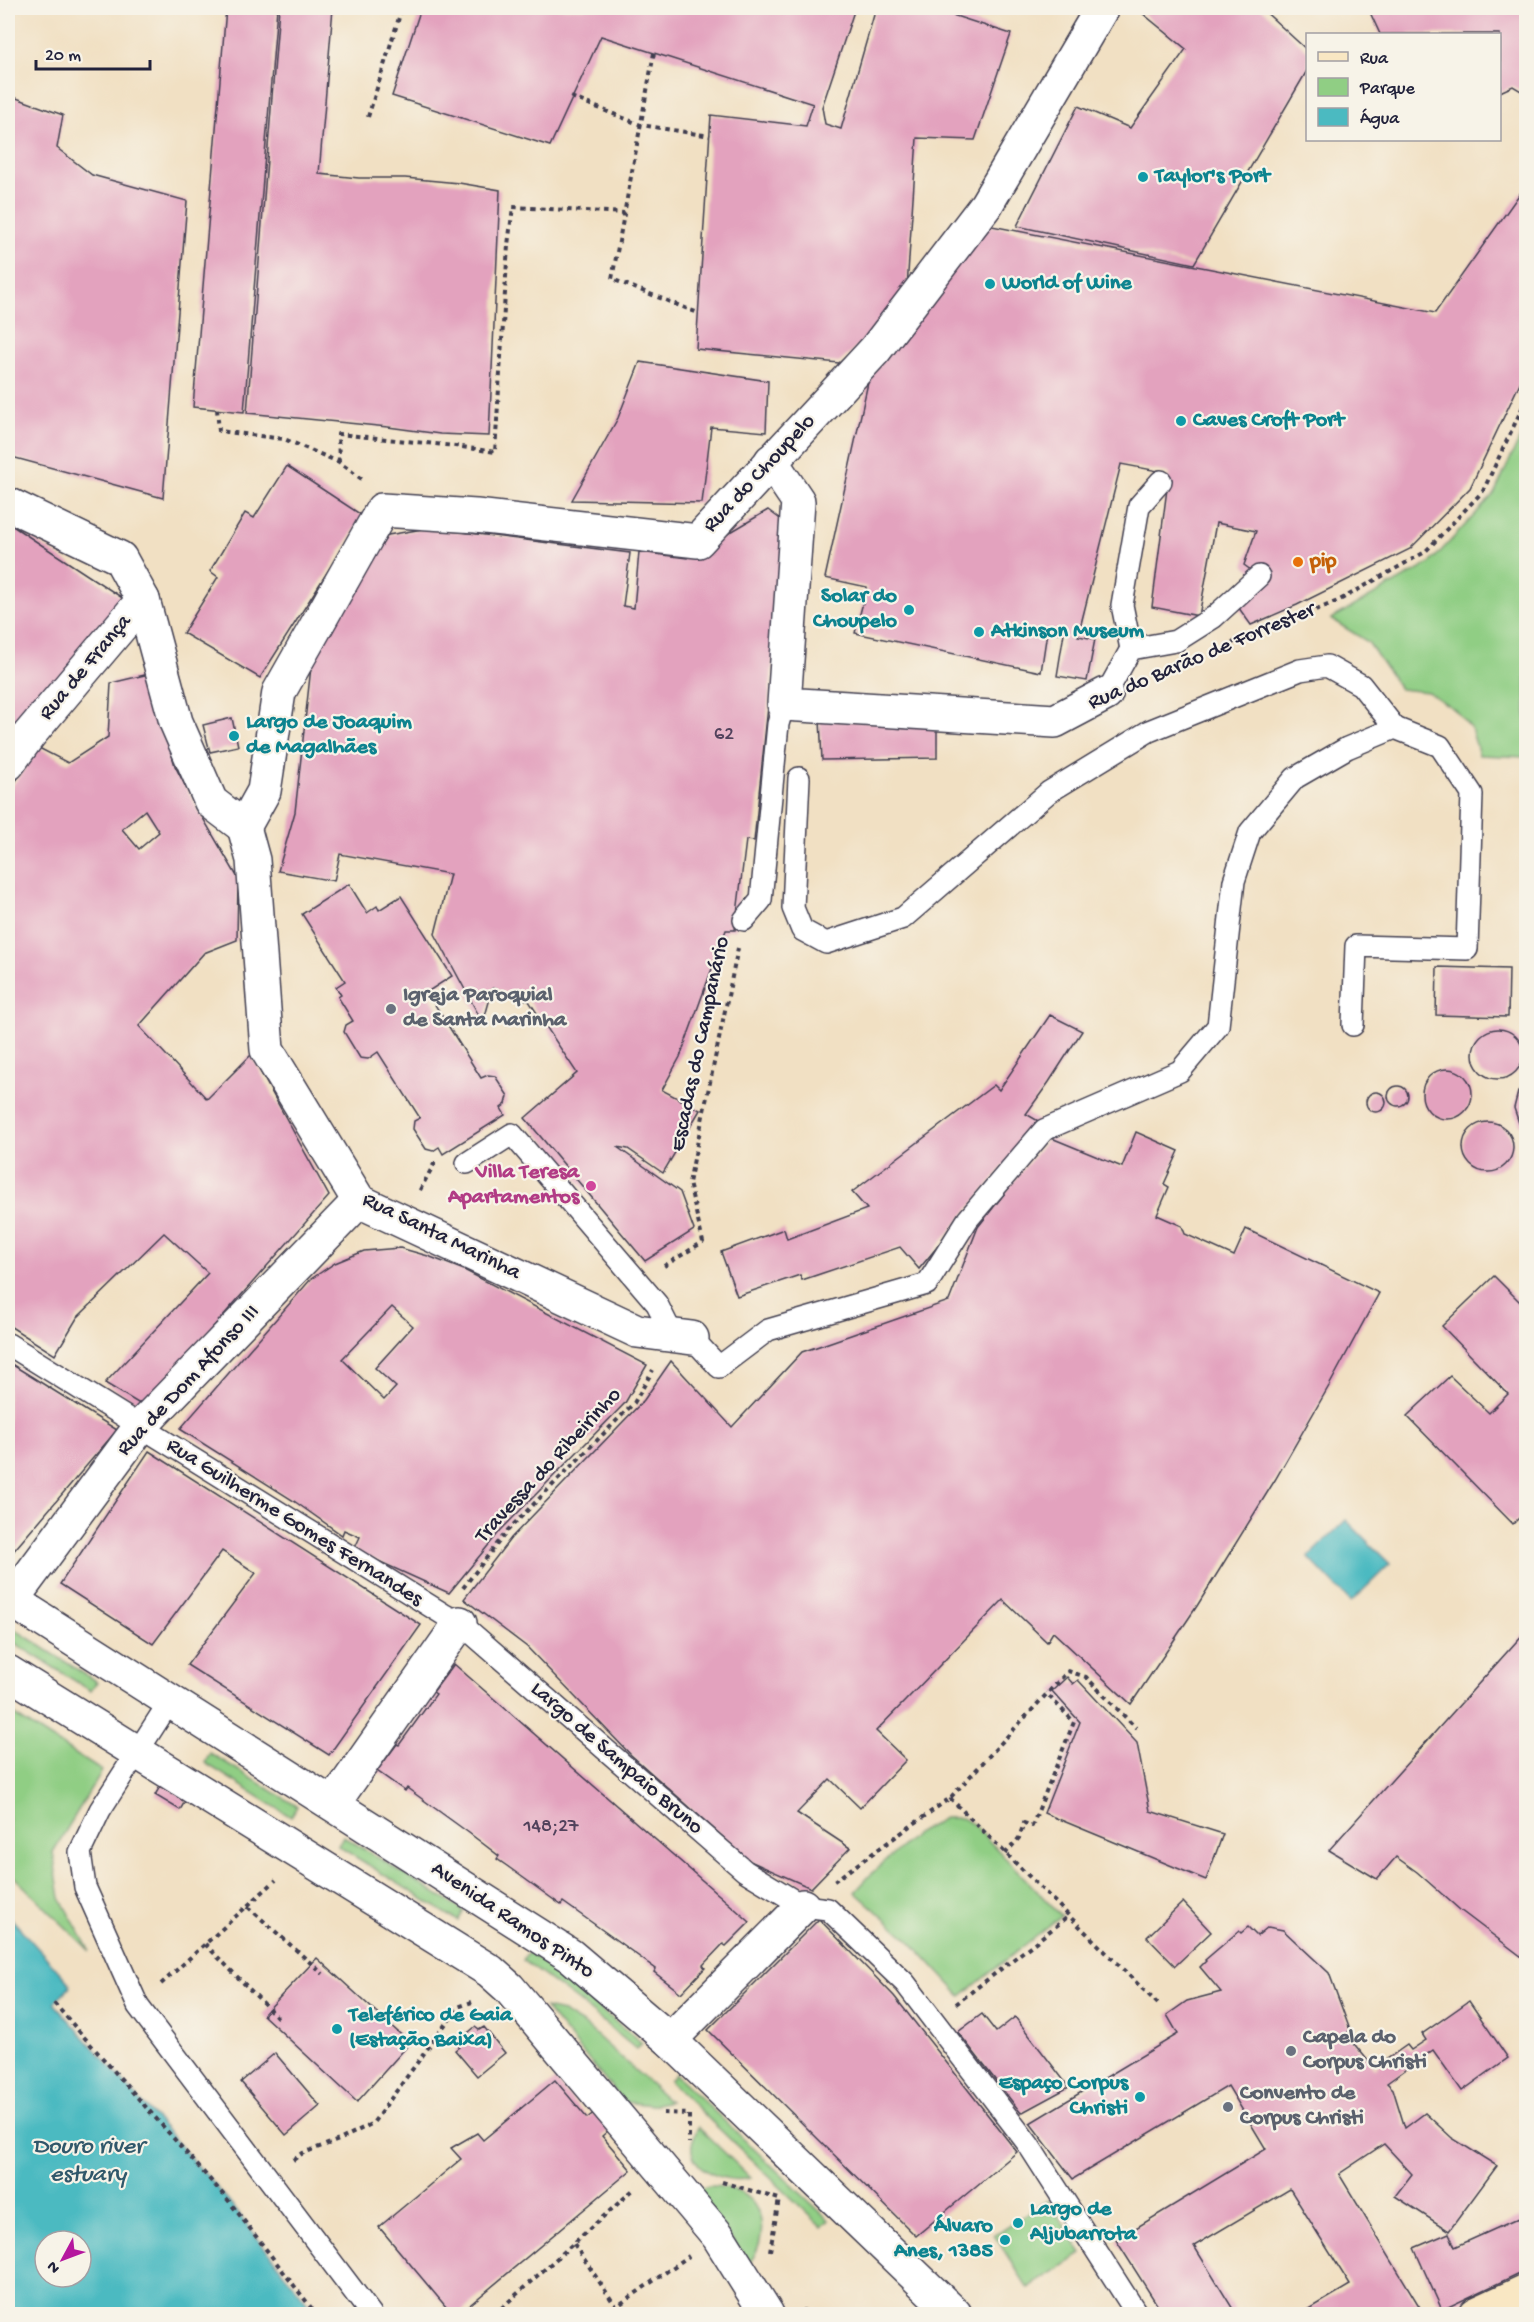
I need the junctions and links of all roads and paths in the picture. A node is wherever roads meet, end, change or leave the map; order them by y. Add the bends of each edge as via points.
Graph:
1 (402, 8) edge
2 (1102, 8) edge
3 (654, 53) dead end
4 (571, 97) dead end
5 (368, 117) dead end
6 (641, 125) junction
7 (710, 136) dead end
8 (624, 213) junction
9 (698, 313) dead end
10 (1527, 400) edge
11 (218, 409) dead end
12 (771, 461) junction
13 (339, 462) junction
14 (1161, 481) dead end
15 (8, 504) edge
16 (382, 510) junction
17 (1259, 576) dead end
18 (143, 600) junction
19 (1228, 645) dead end
20 (1131, 649) junction
21 (1106, 694) joint
22 (784, 704) junction
23 (1395, 728) junction
24 (8, 764) edge
25 (799, 778) dead end
26 (244, 827) junction
27 (744, 920) joint
28 (1353, 1025) dead end
29 (467, 1163) dead end
30 (434, 1164) dead end
31 (419, 1192) dead end
32 (359, 1201) junction
33 (639, 1281) junction
34 (683, 1337) junction
35 (8, 1344) edge
36 (140, 1427) junction
37 (9, 1599) edge
38 (451, 1618) junction
39 (8, 1672) edge
40 (1046, 1693) junction
41 (170, 1701) junction
42 (1136, 1728) dead end
43 (137, 1752) junction
44 (950, 1798) junction
45 (333, 1804) junction
46 (1005, 1854) junction
47 (303, 1855) junction
48 (839, 1891) dead end
49 (803, 1906) junction
50 (248, 1907) junction
51 (1070, 1916) junction
52 (205, 1944) junction
53 (323, 1974) dead end
54 (509, 1988) junction
55 (947, 1996) dead end
56 (54, 2003) dead end
57 (138, 2006) junction
58 (1160, 2006) dead end
59 (280, 2020) dead end
60 (670, 2040) junction
61 (303, 2153) dead end
62 (660, 2166) junction
63 (718, 2236) junction
64 (573, 2244) junction
65 (1527, 2291) edge
66 (616, 2307) junction
67 (316, 2314) edge
68 (371, 2314) edge
69 (499, 2314) edge
70 (606, 2314) edge
71 (621, 2314) edge
72 (767, 2314) edge
73 (955, 2314) edge
74 (1137, 2314) edge
75 (1476, 2314) edge

1 - 5 path
2 - 12 street, Rua do Choupelo via 986,205 875,350
3 - 6 path
4 - 6 path
6 - 7 path
6 - 8 path
8 - 9 path via 612,279
8 - 13 path via 513,207 495,452 338,434
10 - 19 path, Rua do Barão de Forrester via 1483,491 1425,552 1338,601
11 - 13 path via 219,431 284,439
12 - 16 street, Rua do Choupelo via 699,541 476,516
12 - 22 street via 798,501
13 - 16 path via 372,487
14 - 20 lane via 1138,506 1122,605
15 - 18 street via 120,558
16 - 26 street via 279,692 264,791
17 - 20 lane via 1214,617 1176,641
18 - 24 street, Rua de França
18 - 26 street via 176,722 211,802
20 - 21 lane
21 - 22 street, Rua do Barão de Forrester via 1055,721
22 - 27 lane via 778,724 761,900
23 - 25 lane via 1361,685 1327,666 1299,670 1149,731 1050,792 903,918 826,943 802,930 793,908
23 - 28 lane via 1440,746 1472,794 1467,949 1356,946
23 - 34 lane via 1347,748 1295,778 1250,832 1234,881 1218,1026 1180,1071 1044,1130 968,1219 927,1284 768,1330 719,1367
26 - 32 street, Rua Santa Marinha via 253,860 267,1050
27 - 33 path, Escadas do Campanário via 689,1183 703,1242
29 - 33 lane via 512,1134
30 - 31 path
32 - 34 street, Rua Santa Marinha via 637,1331
32 - 36 street, Rua de Dom Afonso III
33 - 34 lane
34 - 38 path, Travessa do Ribeirinho via 634,1402 508,1530
35 - 36 lane, Rua Guilherme Gomes Fernandes
36 - 37 street, Rua de Dom Afonso III
36 - 38 lane, Rua Guilherme Gomes Fernandes
37 - 41 street, Avenida Ramos Pinto
38 - 45 street
38 - 49 lane, Largo de Sampaio Bruno via 745,1871
39 - 43 street
40 - 42 path via 1068,1671 1086,1677
40 - 44 path
40 - 46 path via 1074,1722 1032,1826 1024,1824 1019,1838
41 - 43 lane
41 - 45 street, Avenida Ramos Pinto
43 - 47 street
43 - 57 lane via 100,1810 80,1852 86,1887
44 - 46 path
44 - 48 path via 831,1883
45 - 60 street, Avenida Ramos Pinto via 571,1956
46 - 51 path
47 - 50 path
47 - 54 street via 490,1971
49 - 60 street
49 - 74 lane, Largo de Sampaio Bruno via 828,1909 905,1983 1028,2144
50 - 52 path
50 - 53 path
51 - 55 path via 956,2004
51 - 58 path
52 - 57 path
52 - 59 path
54 - 61 path via 458,2007 373,2123
54 - 62 street
56 - 67 path via 228,2200
57 - 68 lane
60 - 73 street, Avenida Ramos Pinto
62 - 63 street
62 - 64 path
63 - 66 path
63 - 72 street
64 - 66 path
64 - 69 path
65 - 75 street
66 - 70 path
66 - 71 path

